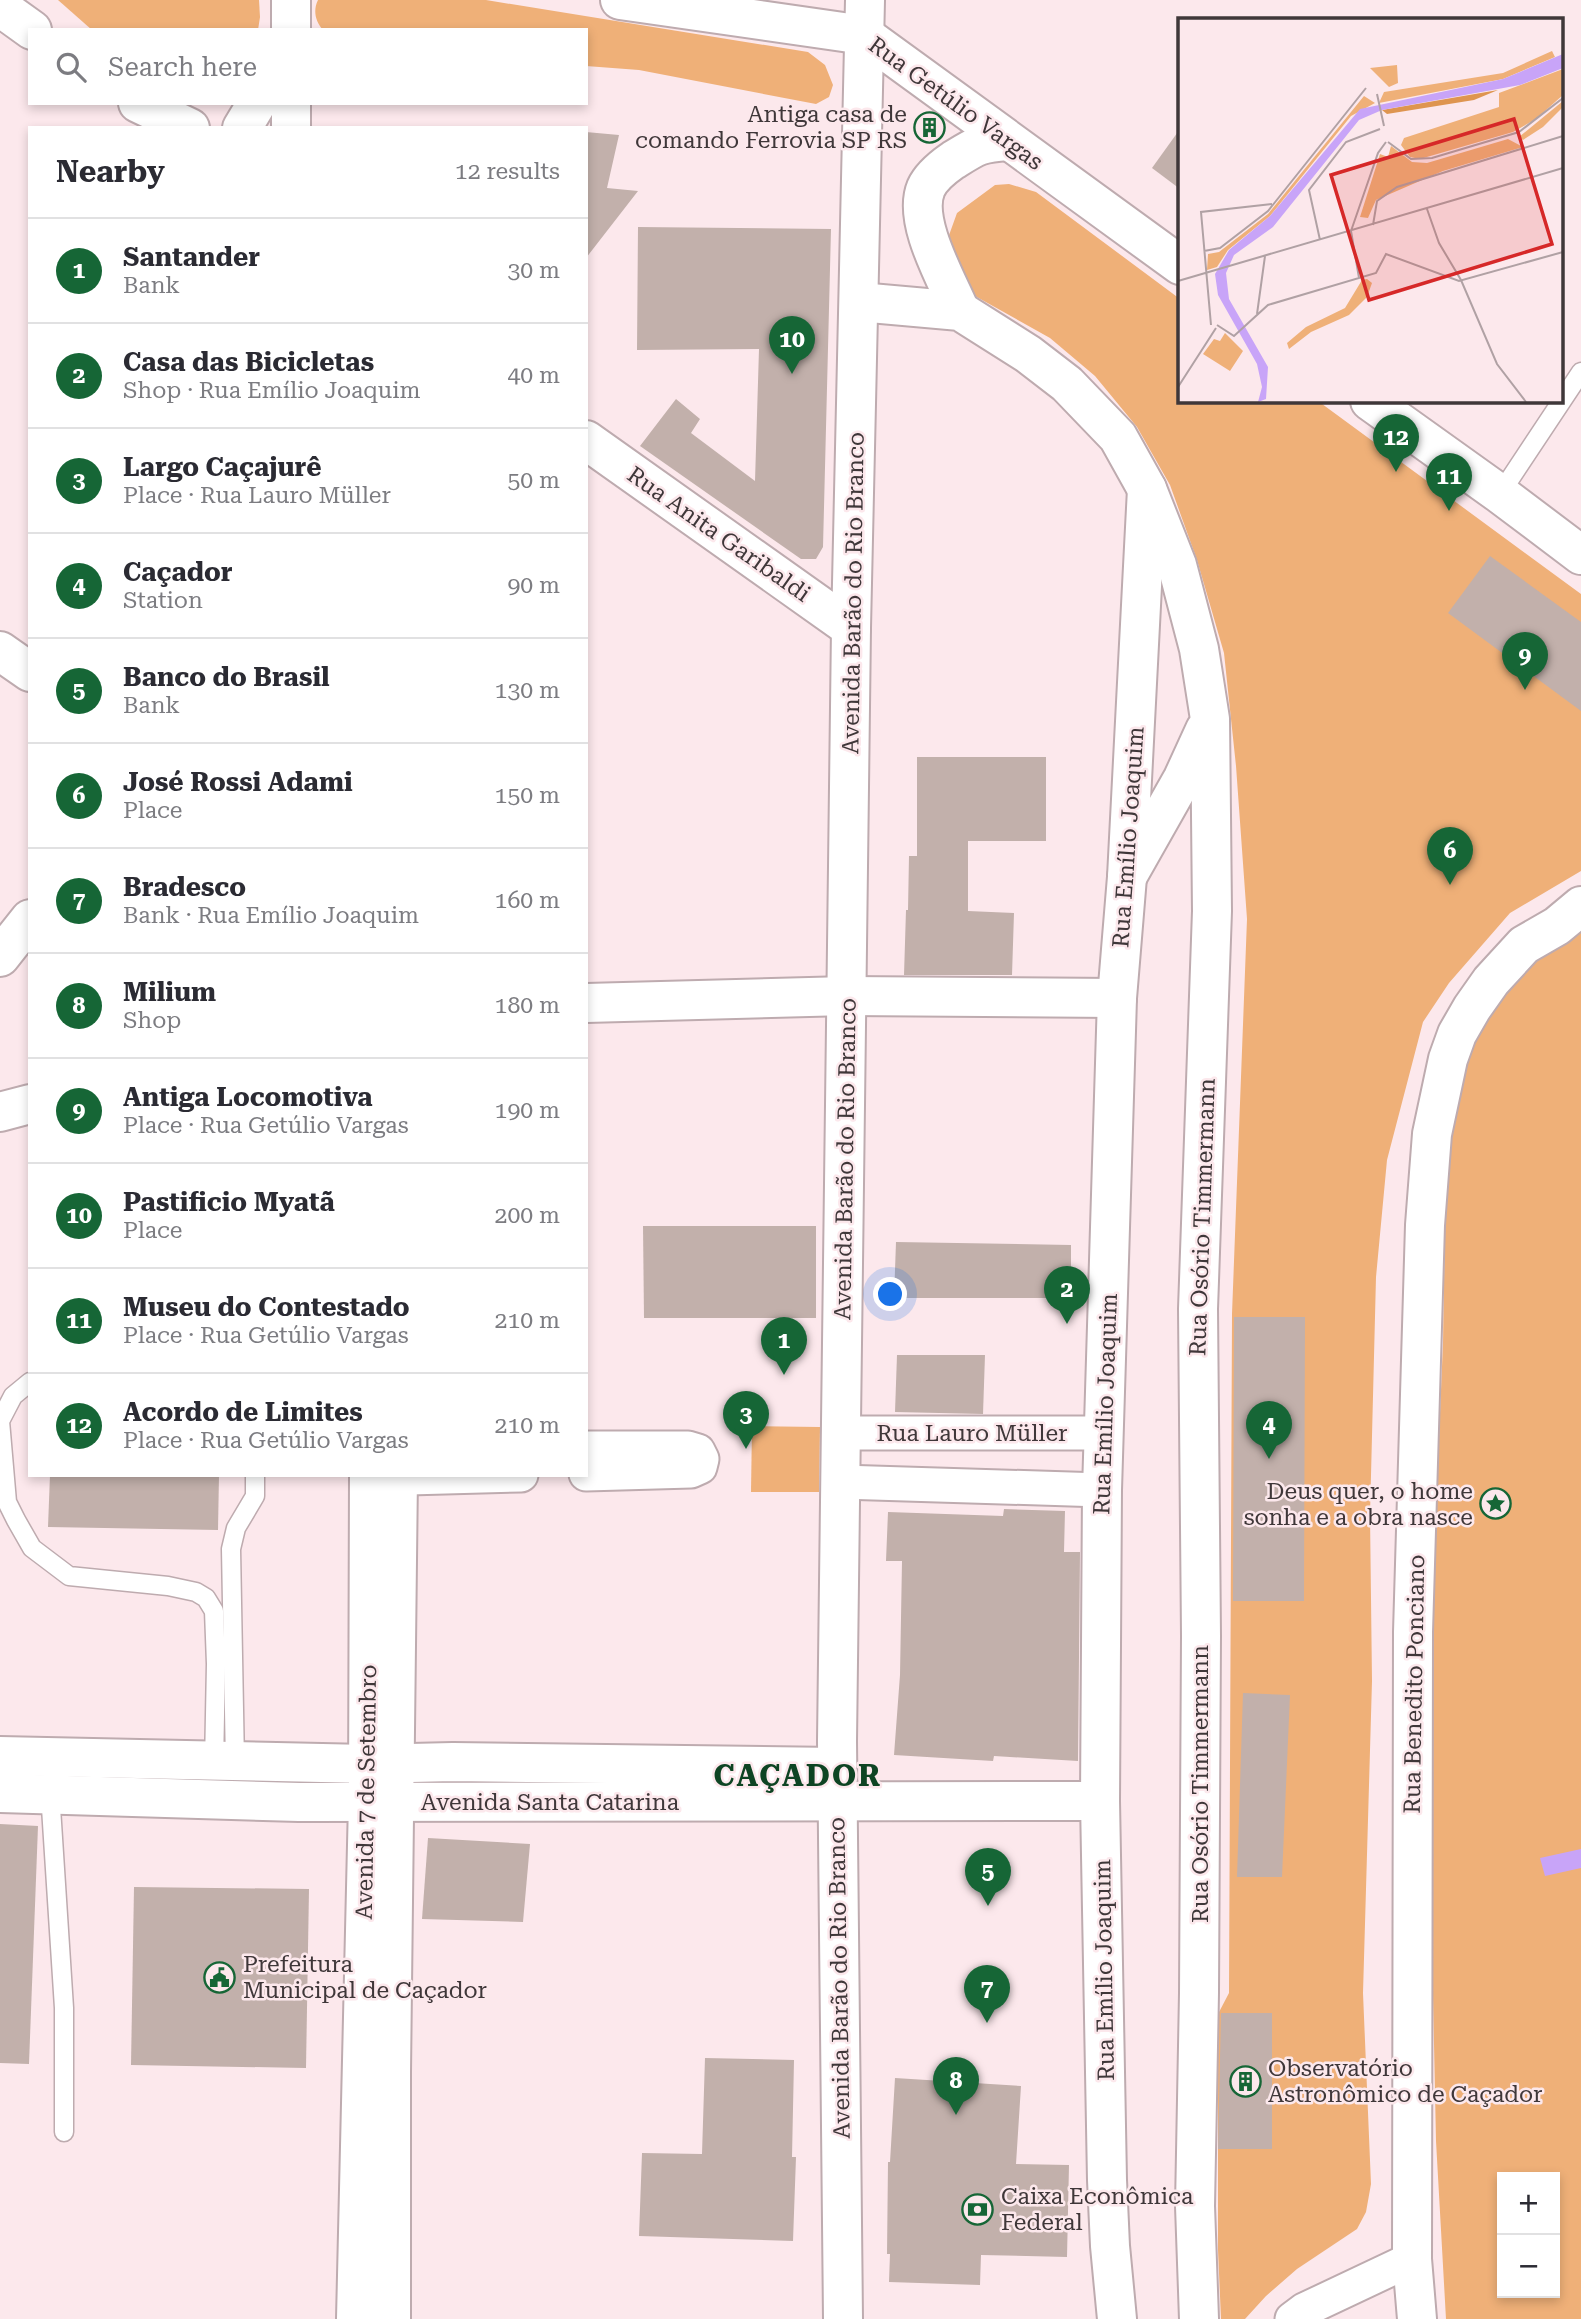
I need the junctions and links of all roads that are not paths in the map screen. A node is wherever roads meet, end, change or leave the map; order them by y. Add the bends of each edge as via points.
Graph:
1 (290, 0) edge
2 (620, 0) edge
3 (0, 7) edge
4 (865, 18) edge
5 (29, 28) edge
6 (291, 28) edge
7 (138, 105) edge
8 (140, 105) edge
9 (256, 105) edge
10 (291, 105) edge
11 (155, 126) edge
12 (186, 126) edge
13 (243, 126) edge
14 (291, 126) edge
15 (1007, 141) junction
16 (1178, 264) edge
17 (859, 302) junction
18 (960, 311) junction
19 (1581, 372) edge
20 (1564, 398) edge
21 (1371, 402) edge
22 (1561, 402) edge
23 (588, 441) edge
24 (1147, 489) junction
25 (1500, 494) junction
26 (1581, 555) edge
27 (851, 628) junction
28 (0, 652) edge
29 (28, 671) edge
30 (1210, 719) junction
31 (1127, 877) junction
32 (1573, 916) edge
33 (28, 922) edge
34 (0, 957) edge
35 (847, 996) junction
36 (1116, 998) junction
37 (588, 1003) edge
38 (28, 1105) edge
39 (0, 1112) edge
40 (28, 1384) edge
41 (842, 1433) junction
42 (1103, 1433) junction
43 (588, 1448) edge
44 (588, 1474) edge
45 (255, 1477) edge
46 (384, 1477) edge
47 (841, 1482) junction
48 (1102, 1490) junction
49 (225, 1663) junction
50 (0, 1756) edge
51 (50, 1757) junction
52 (381, 1764) junction
53 (630, 1764) junction
54 (225, 1780) junction
55 (837, 1785) junction
56 (0, 1793) edge
57 (50, 1794) junction
58 (1100, 1801) junction
59 (381, 1802) junction
60 (631, 1802) junction
61 (64, 2132) dead end
62 (376, 2153) junction
63 (1412, 2259) junction
64 (356, 2319) edge
65 (391, 2319) edge
66 (843, 2319) edge
67 (1117, 2319) edge
68 (1199, 2319) edge
69 (1292, 2319) edge
70 (1417, 2319) edge

1 - 6 main road
2 - 4 main road, Rua Getúlio Vargas
3 - 5 main road
4 - 15 main road, Rua Getúlio Vargas
4 - 17 main road, Avenida Barão do Rio Branco
7 - 11 main road
8 - 12 main road
9 - 13 main road
10 - 14 main road
15 - 16 main road, Rua Getúlio Vargas
15 - 18 main road via 981,143 961,154 942,167 926,188 925,228
17 - 18 main road, Rua Osório Timmermann
17 - 27 main road, Avenida Barão do Rio Branco
18 - 24 main road, Rua Osório Timmermann via 1068,384 1118,437
19 - 20 lane
21 - 25 main road
22 - 25 lane
23 - 27 main road, Rua Anita Garibaldi
24 - 30 main road, Rua Osório Timmermann via 1177,565 1199,649
24 - 31 main road, Rua Emílio Joaquim
25 - 26 main road
27 - 35 main road, Avenida Barão do Rio Branco
28 - 29 main road
30 - 31 main road via 1183,778
30 - 68 main road, Rua Osório Timmermann via 1212,911 1198,1309 1201,1650 1195,2206
31 - 36 main road, Rua Emílio Joaquim
32 - 63 main road, Rua Benedito Ponciano via 1524,945 1472,1008 1448,1059 1432,1134 1425,1225 1413,1633
33 - 34 main road
35 - 36 main road
35 - 37 main road
35 - 41 main road, Avenida Barão do Rio Branco
36 - 42 main road, Rua Emílio Joaquim
38 - 39 main road
40 - 49 lane via 13,1396 0,1421 7,1502 32,1548 69,1576 196,1592 214,1611
41 - 42 street, Rua Lauro Müller
41 - 47 main road, Avenida Barão do Rio Branco
42 - 48 main road, Rua Emílio Joaquim
43 - 44 street via 688,1448 698,1451 702,1459 691,1471
45 - 49 lane via 255,1496 236,1528 231,1549
46 - 52 main road, Avenida 7 de Setembro
47 - 48 street
47 - 55 main road, Avenida Barão do Rio Branco
48 - 58 main road, Rua Emílio Joaquim
49 - 54 lane
50 - 51 main road, Avenida Santa Catarina
51 - 54 main road, Avenida Santa Catarina
51 - 57 lane
52 - 53 main road, Avenida Santa Catarina
52 - 54 main road, Avenida Santa Catarina
52 - 59 main road, Avenida 7 de Setembro
53 - 55 main road, Avenida Santa Catarina
53 - 60 main road
54 - 57 main road, Avenida Santa Catarina
54 - 59 main road, Avenida Santa Catarina
55 - 58 main road, Avenida Santa Catarina
55 - 60 main road, Avenida Santa Catarina
55 - 66 main road, Avenida Barão do Rio Branco
56 - 57 main road, Avenida Santa Catarina
57 - 61 lane via 64,2008
58 - 67 main road, Rua Emílio Joaquim via 1107,2180
59 - 60 main road, Avenida Santa Catarina
59 - 62 main road, Avenida 7 de Setembro
62 - 64 main road, Avenida 7 de Setembro
62 - 65 main road, Avenida 7 de Setembro
63 - 69 street
63 - 70 main road, Rua Benedito Ponciano

